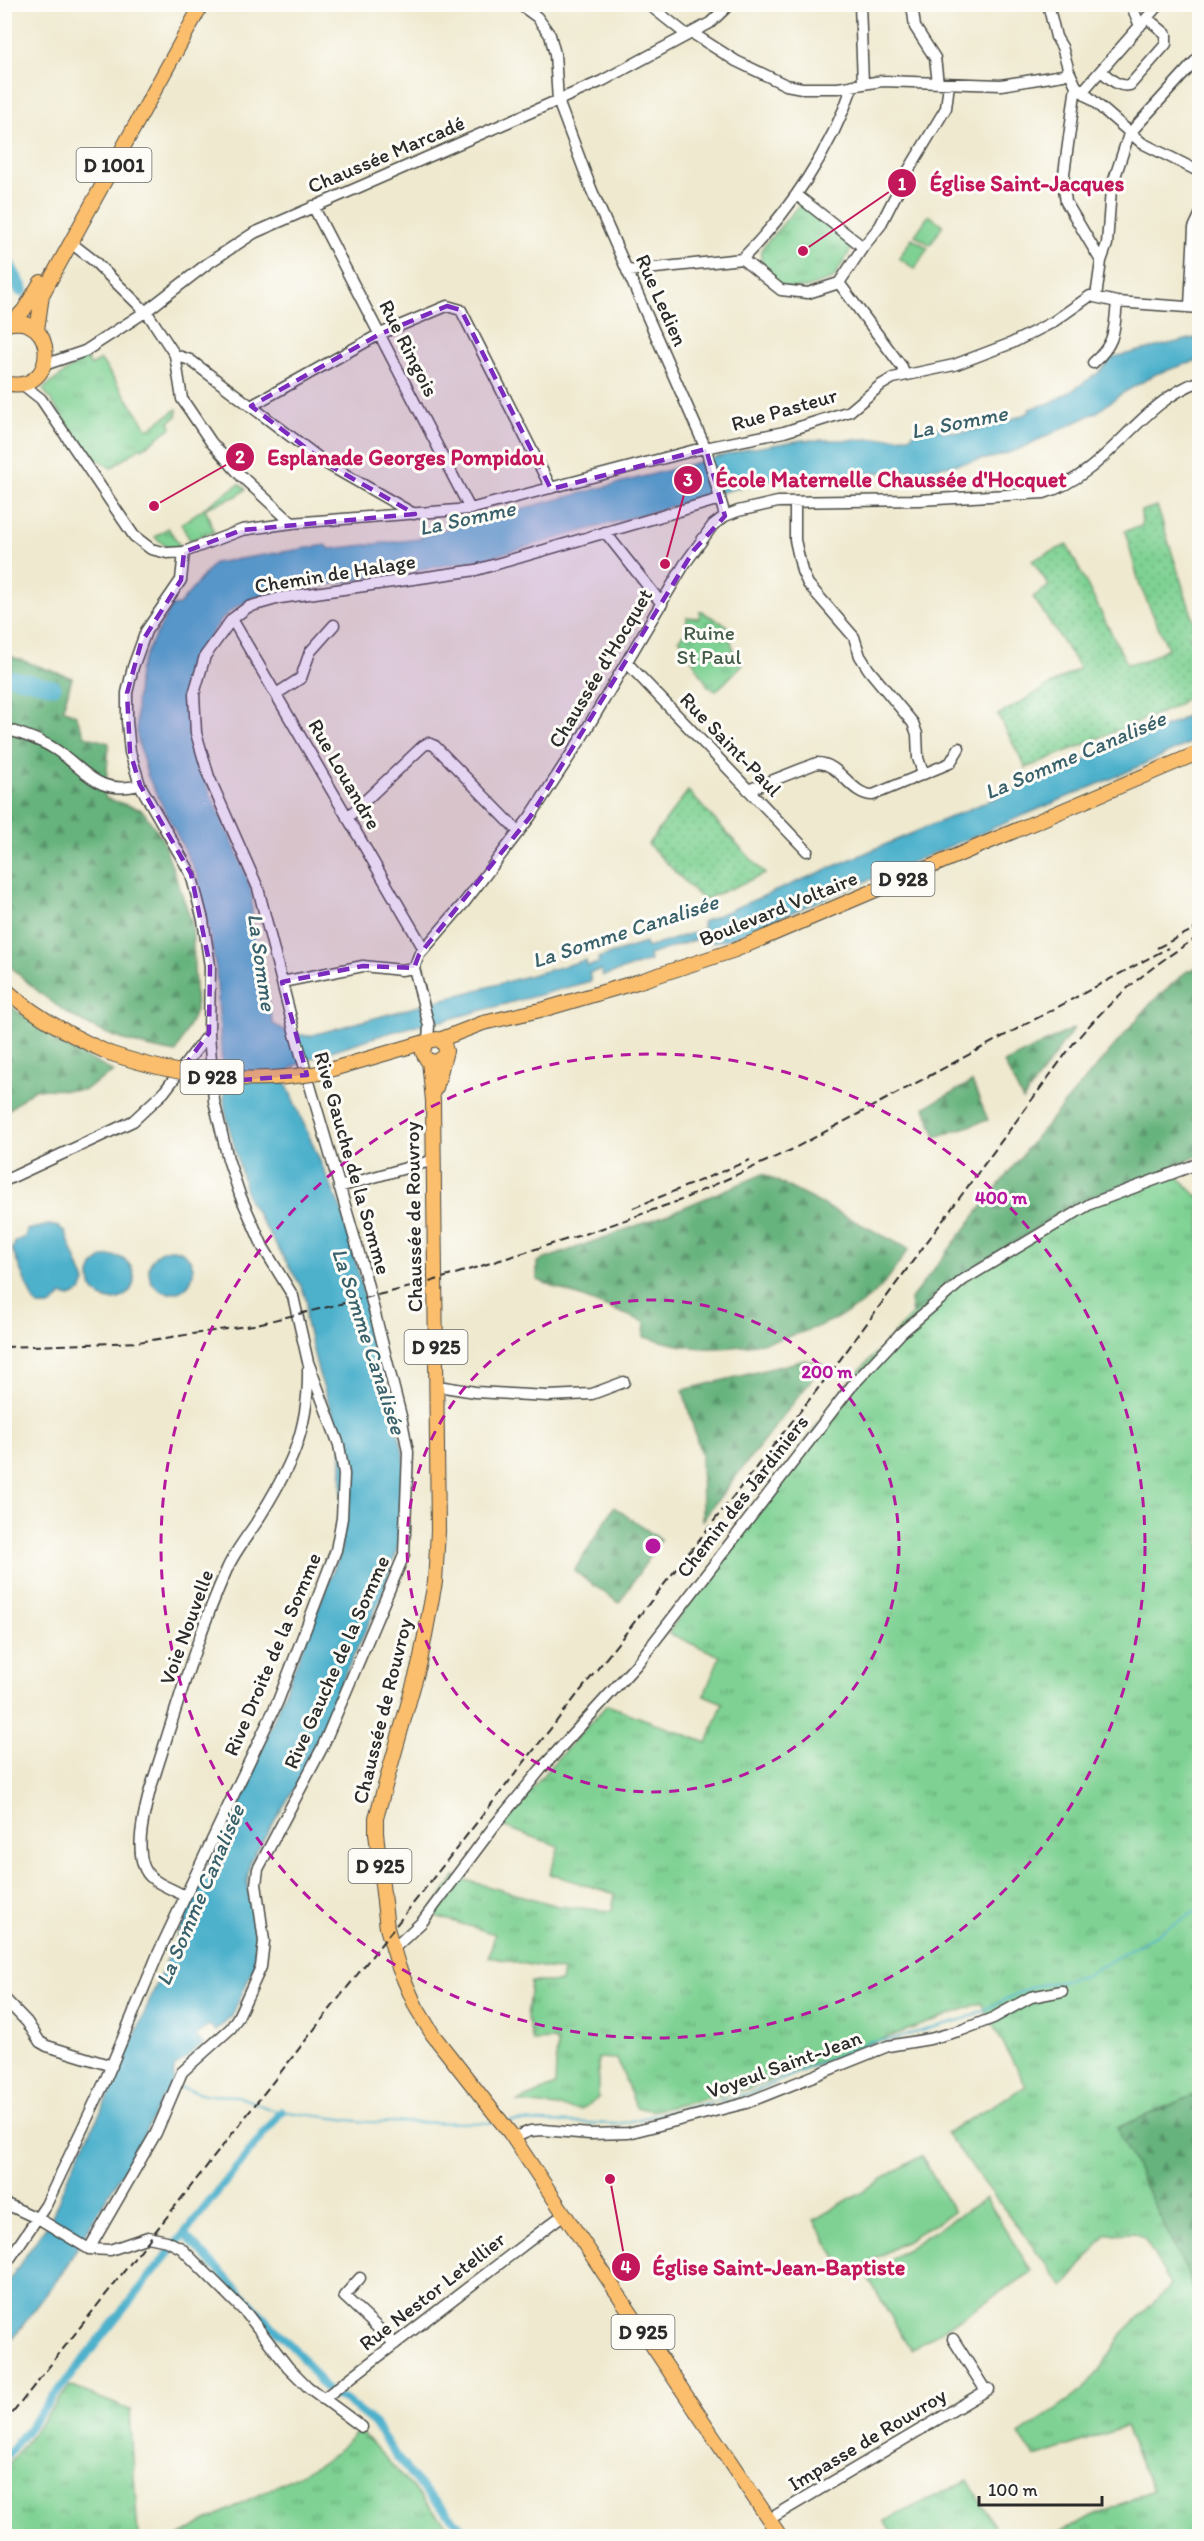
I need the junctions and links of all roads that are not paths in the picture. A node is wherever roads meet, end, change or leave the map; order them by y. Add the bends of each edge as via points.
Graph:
1 (194, 4) edge
2 (202, 4) edge
3 (519, 4) edge
4 (648, 4) edge
5 (730, 4) edge
6 (860, 4) edge
7 (912, 4) edge
8 (1048, 4) edge
9 (1131, 4) edge
10 (1159, 4) edge
11 (1143, 22) junction
12 (689, 34) junction
13 (1200, 56) edge
14 (1101, 70) junction
15 (1069, 71) junction
16 (858, 84) junction
17 (943, 84) junction
18 (1079, 89) junction
19 (558, 101) junction
20 (1129, 134) junction
21 (1200, 172) edge
22 (798, 196) junction
23 (313, 206) junction
24 (1200, 215) edge
25 (71, 243) junction
26 (863, 247) junction
27 (742, 259) junction
28 (1101, 261) junction
29 (627, 271) junction
30 (839, 283) junction
31 (1096, 297) junction
32 (1117, 302) junction
33 (1195, 307) edge
34 (145, 312) junction
35 (9, 323) edge
36 (36, 330) junction
37 (380, 334) junction
38 (46, 347) junction
39 (175, 355) junction
40 (69, 357) junction
41 (1093, 363) dead end
42 (41, 370) junction
43 (904, 374) junction
44 (1200, 381) edge
45 (11, 386) edge
46 (41, 399) junction
47 (251, 406) junction
48 (707, 454) junction
49 (551, 488) junction
50 (719, 496) junction
51 (795, 502) junction
52 (470, 509) junction
53 (415, 514) junction
54 (725, 516) junction
55 (292, 523) junction
56 (605, 532) junction
57 (184, 552) junction
58 (662, 604) junction
59 (232, 619) junction
60 (334, 625) dead end
61 (627, 663) junction
62 (276, 694) junction
63 (4, 728) edge
64 (959, 748) dead end
65 (1200, 752) edge
66 (922, 773) junction
67 (140, 785) junction
68 (748, 790) junction
69 (348, 818) junction
70 (519, 832) junction
71 (807, 852) dead end
72 (424, 949) junction
73 (414, 968) junction
74 (282, 982) junction
75 (4, 988) edge
76 (291, 1018) joint
77 (209, 1033) junction
78 (433, 1046) junction
79 (434, 1160) junction
80 (1200, 1163) edge
81 (4, 1181) edge
82 (339, 1187) junction
83 (308, 1362) junction
84 (624, 1382) dead end
85 (437, 1388) junction
86 (185, 1897) junction
87 (392, 1950) junction
88 (1062, 1991) dead end
89 (4, 1998) edge
90 (112, 2066) junction
91 (510, 2133) junction
92 (4, 2203) edge
93 (564, 2214) junction
94 (39, 2219) junction
95 (87, 2248) junction
96 (4, 2267) edge
97 (360, 2278) dead end
98 (953, 2339) dead end
99 (395, 2344) junction
100 (323, 2399) junction
101 (362, 2427) dead end
102 (768, 2520) junction
103 (780, 2536) edge

1 - 35 main road, D 1001 via 42,281 24,310
2 - 25 main road, D 1001
3 - 19 street, Rue Ledien via 537,17 550,35
4 - 12 street
5 - 12 street, Chaussée Marcadé
6 - 16 street
7 - 17 street via 915,27 934,58
8 - 15 street
9 - 11 street
10 - 11 street
11 - 14 street
11 - 14 street via 1166,34 1166,44 1130,85 1118,85
12 - 16 street via 786,85 809,89
12 - 19 street, Chaussée Marcadé
13 - 20 street
14 - 18 street
15 - 17 street via 1001,85
15 - 18 street
16 - 17 street
16 - 22 street
17 - 26 street via 946,108 880,226
18 - 20 street
18 - 28 street via 1063,181 1066,202
19 - 23 street, Chaussée Marcadé
19 - 29 street, Rue Ledien
20 - 21 street
20 - 28 street via 1111,189 1107,244
22 - 26 street
22 - 27 street
23 - 34 street, Chaussée Marcadé via 254,233
23 - 37 street, Rue Ringois
24 - 33 street via 1194,228
25 - 34 street
25 - 36 main road, D 1001 via 42,295
26 - 30 street
27 - 29 street
27 - 30 street via 781,290 808,293
28 - 31 street
29 - 48 street, Rue Ledien
30 - 43 street
31 - 32 street
31 - 43 street, Rue Pasteur via 1083,300 1033,333 973,360
32 - 33 street
32 - 41 street via 1113,339
34 - 39 street
34 - 40 street, Chaussée Marcadé
35 - 36 main road via 22,323
36 - 38 main road
37 - 47 street
37 - 49 street via 447,306 461,310
37 - 52 street, Rue Ringois
38 - 40 street
38 - 42 main road
39 - 47 street via 190,360
39 - 55 street via 182,399 211,442
40 - 42 street, Chaussée Marcadé
42 - 45 main road
42 - 46 street
43 - 48 street, Rue Pasteur via 881,385 839,416
44 - 51 street, Chaussée d'Hocquet via 1168,398 1090,468 1044,493 908,501
45 - 46 street
46 - 57 street via 134,536 167,554
47 - 53 street via 327,464
48 - 49 street, Rue Pasteur
48 - 50 street, Rue Ledien
49 - 52 street, Rue Pasteur
50 - 54 street, Rue Ledien
50 - 56 street, Chemin de Halage
51 - 54 street, Chaussée d'Hocquet via 760,505
51 - 66 street via 795,540 808,584 854,637 869,670 913,723
52 - 53 street, Rue Pasteur
53 - 55 street, Rue Pasteur
54 - 58 street, Chaussée d'Hocquet via 694,550
55 - 57 street, Rue Pasteur via 242,530
56 - 58 street
56 - 59 street, Chemin de Halage via 476,570 280,598 248,607
57 - 67 street, Rive Droite de la Somme via 181,580 146,631 127,693 130,752
58 - 61 street, Chaussée d'Hocquet
59 - 62 street, Rue Louandre
59 - 74 street, Chemin de Halage via 205,656 194,694 196,733 209,777 258,888
60 - 62 street via 310,652 301,678
61 - 68 street, Rue Saint-Paul
61 - 70 street, Chaussée d'Hocquet
62 - 69 street, Rue Louandre
63 - 67 street via 53,747 102,785
64 - 66 street via 950,763
65 - 78 main road, Boulevard Voltaire / D 928 via 735,950 539,1016
66 - 68 street via 867,795 831,765 817,763
67 - 77 street, Rive Droite de la Somme via 191,874 210,966
68 - 71 street, Rue Saint-Paul
69 - 70 street via 428,743
69 - 72 street, Rue Louandre
70 - 72 street, Chaussée d'Hocquet
72 - 73 street, Chaussée d'Hocquet
73 - 74 street via 370,965
73 - 78 street
74 - 76 street, Chemin de Halage
75 - 78 main road, Boulevard Voltaire / D 928, bridge via 53,1023 108,1053 167,1070 213,1077 267,1079 366,1069
76 - 82 street, Rive Gauche de la Somme
77 - 81 street via 164,1092 133,1121
77 - 83 street, Rive Droite de la Somme via 214,1101 228,1159 263,1248 293,1296
78 - 79 main road, Chaussée de Rouvroy / D 925
79 - 82 street
79 - 85 main road, Chaussée de Rouvroy / D 925
80 - 87 street, Chemin des Jardiniers via 1090,1204 963,1280 901,1333 851,1387 637,1664 541,1769 422,1922
82 - 95 street, Rive Gauche de la Somme via 363,1267 408,1452 404,1555 322,1748 258,1869 256,1884 264,1941 261,1967 231,2028 182,2072 156,2133
83 - 86 street, Rive Droite de la Somme via 339,1445 344,1474 336,1550 278,1701
83 - 86 street, Voie Nouvelle via 309,1394 295,1455 228,1567 144,1813 144,1866 150,1877
84 - 85 street via 592,1394 548,1396
85 - 87 main road, Chaussée de Rouvroy / D 925 via 435,1582 420,1662 376,1823
86 - 90 street, Rive Droite de la Somme
87 - 91 main road, Chaussée de Rouvroy / D 925 via 410,1995 433,2035
88 - 91 street, Voyeul Saint-Jean via 1030,1997 962,2030 888,2046 746,2103 628,2133
89 - 90 street via 40,2042
90 - 94 street, Rive Droite de la Somme
91 - 93 main road, Chaussée de Rouvroy / D 925
92 - 94 street
93 - 99 street, Rue Nestor Letellier
93 - 102 main road, Chaussée de Rouvroy / D 925
94 - 95 street
94 - 96 street, Rive Droite de la Somme
95 - 100 street via 110,2250 148,2237 181,2248 247,2314 288,2367
97 - 99 street via 344,2296
98 - 102 street, Impasse de Rouvroy via 988,2390
99 - 100 street, Rue Nestor Letellier
100 - 101 street
102 - 103 main road, Chaussée de Rouvroy / D 925

